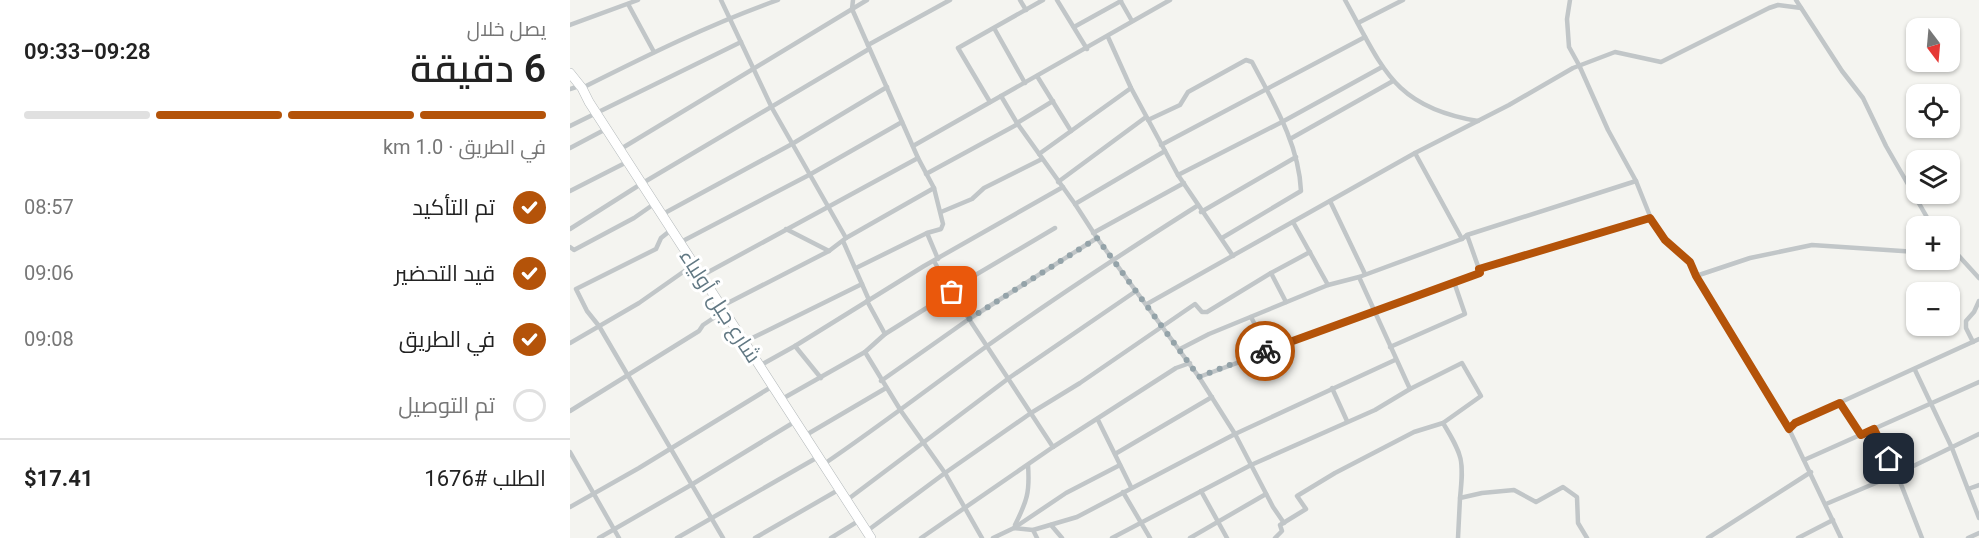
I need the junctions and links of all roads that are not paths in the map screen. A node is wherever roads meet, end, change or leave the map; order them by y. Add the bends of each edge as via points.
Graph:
1 (619, 0) edge
2 (638, 0) edge
3 (721, 0) edge
4 (778, 0) edge
5 (853, 0) edge
6 (867, 0) edge
7 (950, 0) edge
8 (1020, 0) edge
9 (1043, 0) edge
10 (1057, 0) edge
11 (1170, 0) edge
12 (1345, 0) edge
13 (1403, 0) edge
14 (1570, 0) edge
15 (1796, 0) edge
16 (1121, 1) edge
17 (625, 5) junction
18 (1801, 8) junction
19 (852, 9) junction
20 (1026, 10) junction
21 (729, 17) junction
22 (1132, 21) junction
23 (1358, 23) junction
24 (570, 25) edge
25 (1074, 27) junction
26 (993, 28) junction
27 (1108, 37) junction
28 (1365, 37) junction
29 (741, 42) junction
30 (869, 47) junction
31 (1087, 49) junction
32 (654, 52) junction
33 (1580, 65) junction
34 (1382, 67) junction
35 (753, 70) junction
36 (570, 73) edge
37 (1037, 76) junction
38 (1393, 81) junction
39 (1024, 83) junction
40 (887, 87) junction
41 (1131, 87) junction
42 (577, 88) edge
43 (1266, 89) junction
44 (1001, 96) junction
45 (1053, 101) junction
46 (990, 102) junction
47 (772, 108) junction
48 (595, 112) junction
49 (1147, 118) junction
50 (1478, 121) junction
51 (902, 122) junction
52 (1282, 122) junction
53 (1017, 123) junction
54 (570, 126) edge
55 (606, 129) junction
56 (1071, 131) junction
57 (1290, 139) junction
58 (792, 144) junction
59 (1161, 145) junction
60 (913, 146) junction
61 (570, 148) edge
62 (619, 150) junction
63 (1165, 151) junction
64 (1415, 153) junction
65 (1040, 156) junction
66 (1296, 157) junction
67 (918, 158) junction
68 (627, 162) junction
69 (926, 174) junction
70 (1178, 174) junction
71 (809, 175) junction
72 (1636, 181) junction
73 (1058, 182) junction
74 (1184, 183) junction
75 (641, 184) junction
76 (934, 188) junction
77 (1063, 188) junction
78 (570, 191) edge
79 (1330, 201) junction
80 (654, 204) junction
81 (1075, 204) junction
82 (829, 208) junction
83 (1199, 209) junction
84 (941, 212) junction
85 (662, 215) junction
86 (1926, 216) edge
87 (1650, 218) junction
88 (1293, 222) junction
89 (1055, 228) dead end
90 (570, 229) edge
91 (671, 230) junction
92 (786, 230) junction
93 (927, 233) junction
94 (1467, 235) junction
95 (1095, 236) junction
96 (1222, 238) junction
97 (1462, 239) junction
98 (844, 240) junction
99 (679, 243) junction
100 (570, 247) edge
101 (829, 251) junction
102 (1906, 251) edge
103 (1310, 252) junction
104 (1233, 256) junction
105 (1960, 257) edge
106 (936, 260) junction
107 (1112, 260) junction
108 (693, 265) junction
109 (855, 268) junction
110 (1479, 269) junction
111 (1271, 273) junction
112 (1365, 274) junction
113 (701, 276) junction
114 (1696, 276) junction
115 (1359, 277) junction
116 (1979, 278) edge
117 (1454, 282) junction
118 (862, 284) junction
119 (1328, 285) junction
120 (951, 291) junction
121 (1136, 291) junction
122 (868, 300) junction
123 (1979, 301) edge
124 (1286, 302) junction
125 (1147, 304) junction
126 (720, 307) junction
127 (1374, 312) junction
128 (1251, 317) junction
129 (969, 319) junction
130 (599, 326) junction
131 (1163, 326) junction
132 (885, 334) junction
133 (1979, 339) edge
134 (744, 342) junction
135 (1972, 342) junction
136 (570, 343) edge
137 (795, 346) junction
138 (988, 346) junction
139 (1390, 347) junction
140 (1180, 349) junction
141 (1268, 350) junction
142 (865, 352) junction
143 (1395, 360) junction
144 (1190, 363) junction
145 (759, 366) junction
146 (1914, 370) junction
147 (627, 377) junction
148 (1199, 377) junction
149 (821, 378) junction
150 (1009, 378) junction
151 (881, 381) junction
152 (1979, 382) edge
153 (773, 386) junction
154 (886, 388) junction
155 (1332, 388) junction
156 (1410, 390) junction
157 (1212, 397) junction
158 (782, 399) junction
159 (1840, 403) junction
160 (1932, 404) junction
161 (570, 411) edge
162 (901, 411) junction
163 (1031, 412) junction
164 (1098, 420) junction
165 (796, 421) junction
166 (1347, 421) junction
167 (1443, 423) junction
168 (1789, 429) junction
169 (1874, 429) junction
170 (1235, 434) junction
171 (1979, 434) edge
172 (805, 435) junction
173 (1861, 435) junction
174 (924, 443) junction
175 (1053, 447) junction
176 (1952, 448) junction
177 (670, 449) junction
178 (570, 452) edge
179 (1115, 454) junction
180 (822, 460) junction
181 (1804, 460) junction
182 (1028, 465) junction
183 (1120, 465) junction
184 (1251, 465) junction
185 (1811, 472) junction
186 (945, 473) junction
187 (1897, 474) junction
188 (691, 485) junction
189 (1979, 485) edge
190 (1131, 487) junction
191 (840, 489) junction
192 (1968, 489) junction
193 (1201, 491) junction
194 (1123, 492) junction
195 (594, 494) junction
196 (1266, 494) junction
197 (1460, 498) junction
198 (847, 500) junction
199 (1826, 504) junction
200 (570, 507) edge
201 (967, 509) junction
202 (1979, 518) edge
203 (710, 519) junction
204 (860, 520) junction
205 (1833, 520) junction
206 (1217, 522) junction
207 (1141, 523) junction
208 (1284, 524) junction
209 (1051, 525) junction
210 (1014, 528) junction
211 (615, 530) junction
212 (1033, 530) junction
213 (1720, 530) junction
214 (1979, 533) edge
215 (869, 535) edge
216 (599, 538) edge
217 (619, 538) edge
218 (677, 538) edge
219 (723, 538) edge
220 (754, 538) edge
221 (831, 538) edge
222 (921, 538) edge
223 (982, 538) edge
224 (993, 538) edge
225 (1037, 538) edge
226 (1062, 538) edge
227 (1112, 538) edge
228 (1150, 538) edge
229 (1190, 538) edge
230 (1227, 538) edge
231 (1275, 538) edge
232 (1458, 538) edge
233 (1587, 538) edge
234 (1707, 538) edge
235 (1724, 538) edge
236 (1798, 538) edge
237 (1841, 538) edge
238 (1922, 538) edge
239 (1968, 538) edge

1 - 17 street
2 - 17 street
3 - 21 street
4 - 21 street
5 - 19 street
6 - 19 street
7 - 30 street
8 - 20 street
9 - 20 street
10 - 25 street
11 - 22 street
12 - 23 street
13 - 23 street
14 - 33 street via 1567,41
15 - 18 street
16 - 22 street
16 - 25 street
17 - 24 street
17 - 32 street
18 - 33 street via 1768,8 1661,62 1615,52
18 - 86 street via 1863,98
19 - 30 street
19 - 35 street
20 - 26 street
21 - 29 street
21 - 32 street
22 - 27 street
23 - 28 street
25 - 31 street
26 - 39 street
26 - 46 street via 958,48
27 - 31 street
27 - 41 street
28 - 34 street
28 - 43 street
29 - 35 street
29 - 48 street
30 - 40 street
30 - 47 street
31 - 37 street
32 - 42 street
33 - 50 street
33 - 72 street via 1608,130
34 - 38 street
34 - 52 street
35 - 47 street
35 - 62 street
36 - 42 highway, شارع جبل أولياء
37 - 39 street
37 - 45 street
38 - 50 street via 1435,111
38 - 57 street
39 - 44 street
40 - 51 street
40 - 58 street
41 - 49 street
41 - 56 street
42 - 48 highway, شارع جبل أولياء
43 - 49 street via 1246,60 1188,92 1180,105
43 - 52 street
43 - 59 street
44 - 46 street
44 - 53 street
45 - 53 street
45 - 56 street
46 - 60 street
47 - 58 street
47 - 75 street
48 - 54 street
48 - 55 highway, شارع جبل أولياء
49 - 59 street
49 - 73 street
50 - 64 street
51 - 60 street
51 - 71 street
52 - 57 street
52 - 70 street
53 - 65 street
53 - 69 street
55 - 61 street
55 - 62 highway, شارع جبل أولياء
56 - 65 street
57 - 66 street
58 - 71 street
58 - 85 street
59 - 63 street
60 - 67 street
62 - 68 highway, شارع جبل أولياء
63 - 70 street
63 - 81 street
64 - 79 street
64 - 97 street
65 - 73 street
65 - 84 street via 972,199
66 - 83 street
66 - 96 street via 1301,191
67 - 69 street
67 - 82 street
68 - 75 highway, شارع جبل أولياء
68 - 78 street
69 - 76 street
70 - 74 street
71 - 82 street
71 - 99 street
72 - 87 street
72 - 94 street
73 - 77 street
74 - 83 street
74 - 95 street
75 - 80 highway, شارع جبل أولياء
75 - 90 street
76 - 84 street
76 - 98 street
77 - 81 street
77 - 106 street
79 - 88 street
79 - 112 street
80 - 85 highway, شارع جبل أولياء
80 - 100 street via 574,250
81 - 95 street
82 - 92 street
82 - 98 street
83 - 96 street
83 - 107 street
84 - 93 street via 943,226
85 - 91 highway, شارع جبل أولياء
87 - 110 street
87 - 114 street via 1665,240 1690,262
88 - 103 street
88 - 104 street
89 - 120 street
91 - 99 highway, شارع جبل أولياء
91 - 130 street via 656,249 576,288
92 - 101 street
92 - 113 street
93 - 106 street
93 - 109 street
94 - 97 street
94 - 110 street
95 - 107 street
95 - 129 street
96 - 104 street
97 - 112 street
98 - 101 street
98 - 109 street
99 - 108 highway, شارع جبل أولياء
101 - 126 street
102 - 114 street via 1812,245 1750,258
103 - 111 street
103 - 119 street
104 - 125 street
105 - 116 street
106 - 120 street
106 - 122 street
107 - 121 street
107 - 138 street
108 - 113 highway, شارع جبل أولياء
108 - 130 street
109 - 118 street
110 - 117 street via 1480,273
111 - 124 street
111 - 131 street via 1207,312 1195,304
112 - 115 street
113 - 126 highway, شارع جبل أولياء
114 - 168 street
115 - 119 street
115 - 127 street
117 - 127 street
117 - 139 street via 1465,314
118 - 122 street
118 - 134 street
119 - 124 street
120 - 129 street
120 - 132 street
121 - 125 street
121 - 150 street
122 - 132 street
122 - 137 street
123 - 135 street via 1966,321
124 - 128 street
125 - 131 street
126 - 134 highway, شارع جبل أولياء
126 - 147 street via 699,331
127 - 139 street
127 - 141 street
128 - 140 street
128 - 141 street
129 - 138 street
129 - 151 street
130 - 136 street
130 - 147 street
131 - 140 street
131 - 163 street
132 - 142 street
133 - 135 street
134 - 145 highway, شارع جبل أولياء
135 - 146 street
137 - 145 street
137 - 149 street
138 - 150 street
138 - 162 street
139 - 143 street
140 - 144 street
141 - 148 street
142 - 149 street
142 - 151 street
143 - 155 street
143 - 156 street
144 - 148 street
144 - 164 street via 1176,368
145 - 153 highway, شارع جبل أولياء
146 - 159 street
146 - 160 street
147 - 161 street
147 - 177 street
148 - 157 street
149 - 158 street
150 - 163 street
150 - 174 street
151 - 154 street
152 - 160 street
153 - 158 highway, شارع جبل أولياء
153 - 177 street
154 - 162 street
154 - 172 street
155 - 166 street
155 - 170 street
156 - 166 street
156 - 167 street via 1464,364 1480,396
157 - 170 street
157 - 179 street
158 - 165 highway, شارع جبل أولياء
159 - 168 street
159 - 173 street
160 - 169 street
160 - 176 street
162 - 174 street
162 - 180 street
163 - 175 street
163 - 186 street
164 - 175 street
164 - 179 street
165 - 172 highway, شارع جبل أولياء
165 - 188 street
166 - 184 street
167 - 197 street via 1463,465
167 - 208 street via 1414,432 1298,496 1306,509
168 - 181 street
169 - 173 street
169 - 187 street
170 - 184 street
170 - 190 street
171 - 176 street
172 - 180 highway, شارع جبل أولياء
173 - 181 street
174 - 186 street
174 - 198 street
175 - 182 street
176 - 187 street
176 - 192 street
177 - 188 street
177 - 195 street
178 - 195 street
179 - 183 street
180 - 191 highway, شارع جبل أولياء
180 - 203 street
181 - 185 street
182 - 201 street
182 - 210 street via 1029,488
183 - 190 street
183 - 210 street via 1066,493
184 - 193 street
184 - 196 street
185 - 199 street
185 - 213 street
186 - 201 street
186 - 215 street
187 - 199 street
187 - 238 street
188 - 203 street
188 - 211 street
189 - 192 street
190 - 194 street
191 - 198 highway, شارع جبل أولياء
191 - 220 street
192 - 202 street
193 - 206 street
193 - 207 street
194 - 207 street
194 - 209 street via 1077,517
195 - 200 street
195 - 211 street
196 - 206 street
196 - 208 street
197 - 232 street
197 - 233 street via 1514,490 1536,502 1563,488 1577,497 1578,523
198 - 204 highway, شارع جبل أولياء
199 - 205 street
201 - 222 street
201 - 223 street
203 - 218 street
203 - 219 street
204 - 215 highway, شارع جبل أولياء
204 - 221 street
205 - 236 street
205 - 237 street
206 - 229 street
206 - 230 street
207 - 227 street
207 - 228 street
208 - 231 street
209 - 212 street
209 - 226 street
210 - 212 street
210 - 224 street
211 - 216 street
211 - 217 street
212 - 225 street
213 - 234 street
213 - 235 street
214 - 239 street

